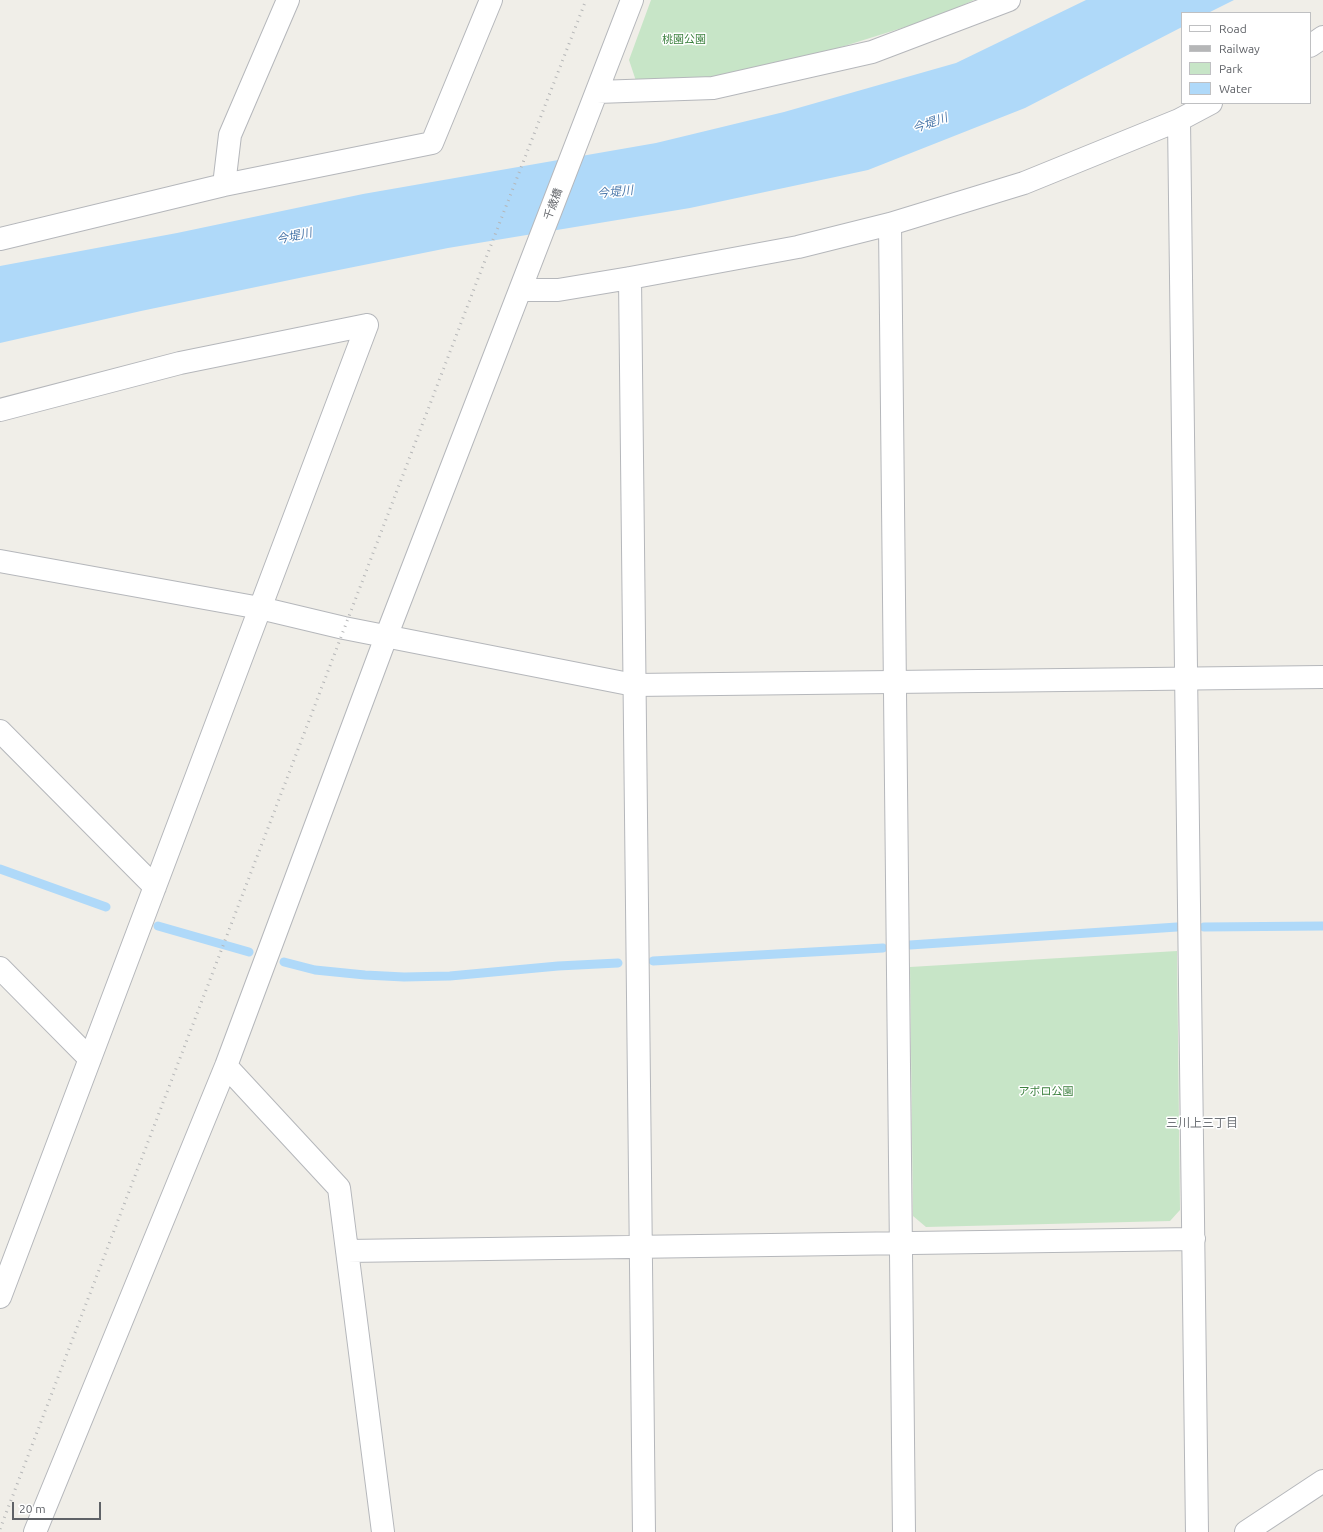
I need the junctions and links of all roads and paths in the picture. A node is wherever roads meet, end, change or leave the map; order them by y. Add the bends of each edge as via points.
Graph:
1 (288, 0) edge
2 (492, 0) edge
3 (632, 0) edge
4 (1009, 0) edge
5 (1323, 37) edge
6 (1311, 45) edge
7 (597, 92) junction
8 (1209, 104) edge
9 (1179, 120) junction
10 (224, 185) junction
11 (890, 224) junction
12 (0, 239) edge
13 (630, 278) junction
14 (520, 290) junction
15 (0, 410) edge
16 (0, 561) edge
17 (260, 608) junction
18 (386, 637) junction
19 (1323, 677) edge
20 (1186, 679) junction
21 (895, 682) junction
22 (634, 685) junction
23 (0, 731) edge
24 (155, 887) junction
25 (0, 968) edge
26 (90, 1059) junction
27 (226, 1066) junction
28 (1194, 1239) junction
29 (901, 1243) junction
30 (640, 1246) junction
31 (347, 1251) junction
32 (0, 1296) edge
33 (1323, 1481) edge
34 (42, 1528) edge
35 (383, 1532) edge
36 (644, 1532) edge
37 (904, 1532) edge
38 (1197, 1532) edge
39 (1246, 1532) edge

1 - 10 street via 230,135
2 - 10 street via 432,143
3 - 7 street, 千歳橋
4 - 7 street via 872,52 713,88
5 - 6 street
7 - 14 street, 千歳橋
8 - 9 street
9 - 11 street via 1024,183
9 - 20 street
10 - 12 street
11 - 13 street via 798,247
11 - 21 street
13 - 14 street via 558,290
13 - 22 street
14 - 18 street, 千歳橋
15 - 17 street via 180,363 367,325
16 - 17 street
17 - 18 street
17 - 24 street
18 - 22 street
18 - 27 street, 千歳橋
19 - 20 street
20 - 21 street
20 - 28 street
21 - 22 street
21 - 29 street
22 - 30 street
23 - 24 street
24 - 26 street
25 - 26 street
26 - 32 street
27 - 31 street via 339,1188
27 - 34 street, 千歳橋
28 - 29 street
28 - 38 street
29 - 30 street
29 - 37 street
30 - 31 street
30 - 36 street
31 - 35 street
33 - 39 street

